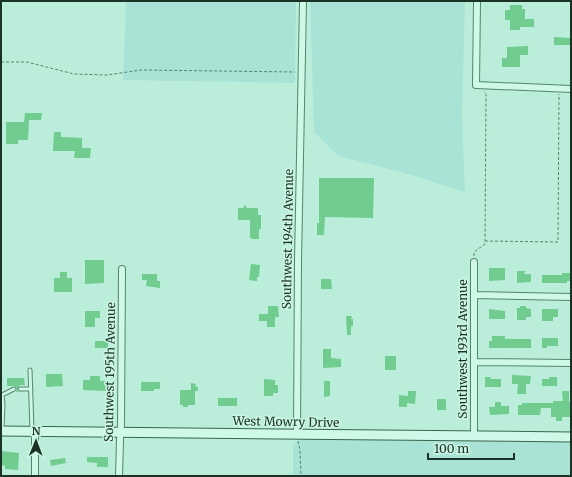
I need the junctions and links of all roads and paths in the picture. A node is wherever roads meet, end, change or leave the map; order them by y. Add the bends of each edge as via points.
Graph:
1 (303, 1) edge
2 (478, 1) edge
3 (1, 62) edge
4 (301, 72) junction
5 (476, 85) junction
6 (559, 89) junction
7 (571, 89) edge
8 (485, 241) junction
9 (474, 262) joint
10 (122, 269) dead end
11 (474, 295) junction
12 (571, 296) edge
13 (474, 362) junction
14 (571, 363) edge
15 (30, 370) dead end
16 (31, 388) junction
17 (14, 389) dead end
18 (20, 389) dead end
19 (1, 431) edge
20 (33, 432) junction
21 (120, 432) junction
22 (297, 435) junction
23 (474, 436) junction
24 (571, 437) edge
25 (34, 476) edge
26 (119, 476) edge
27 (300, 476) edge

1 - 4 street, Southwest 194th Avenue
2 - 5 street
3 - 4 path via 27,62 74,74 100,75 141,70
4 - 22 street, Southwest 194th Avenue
5 - 6 street
5 - 8 path via 486,93
6 - 7 street
6 - 8 path via 558,242
8 - 9 path via 485,244 474,252
9 - 11 street, Southwest 193rd Avenue
10 - 21 street, Southwest 195th Avenue
11 - 12 street
11 - 13 street, Southwest 193rd Avenue
13 - 14 street
13 - 23 street, Southwest 193rd Avenue
15 - 16 lane
16 - 18 lane
16 - 20 lane
17 - 19 lane via 2,395
19 - 20 street, West Mowry Drive
20 - 21 street, West Mowry Drive
20 - 25 street
21 - 22 street, West Mowry Drive
21 - 26 street, Southwest 195th Avenue
22 - 23 street, West Mowry Drive
22 - 27 path
23 - 24 street, West Mowry Drive

